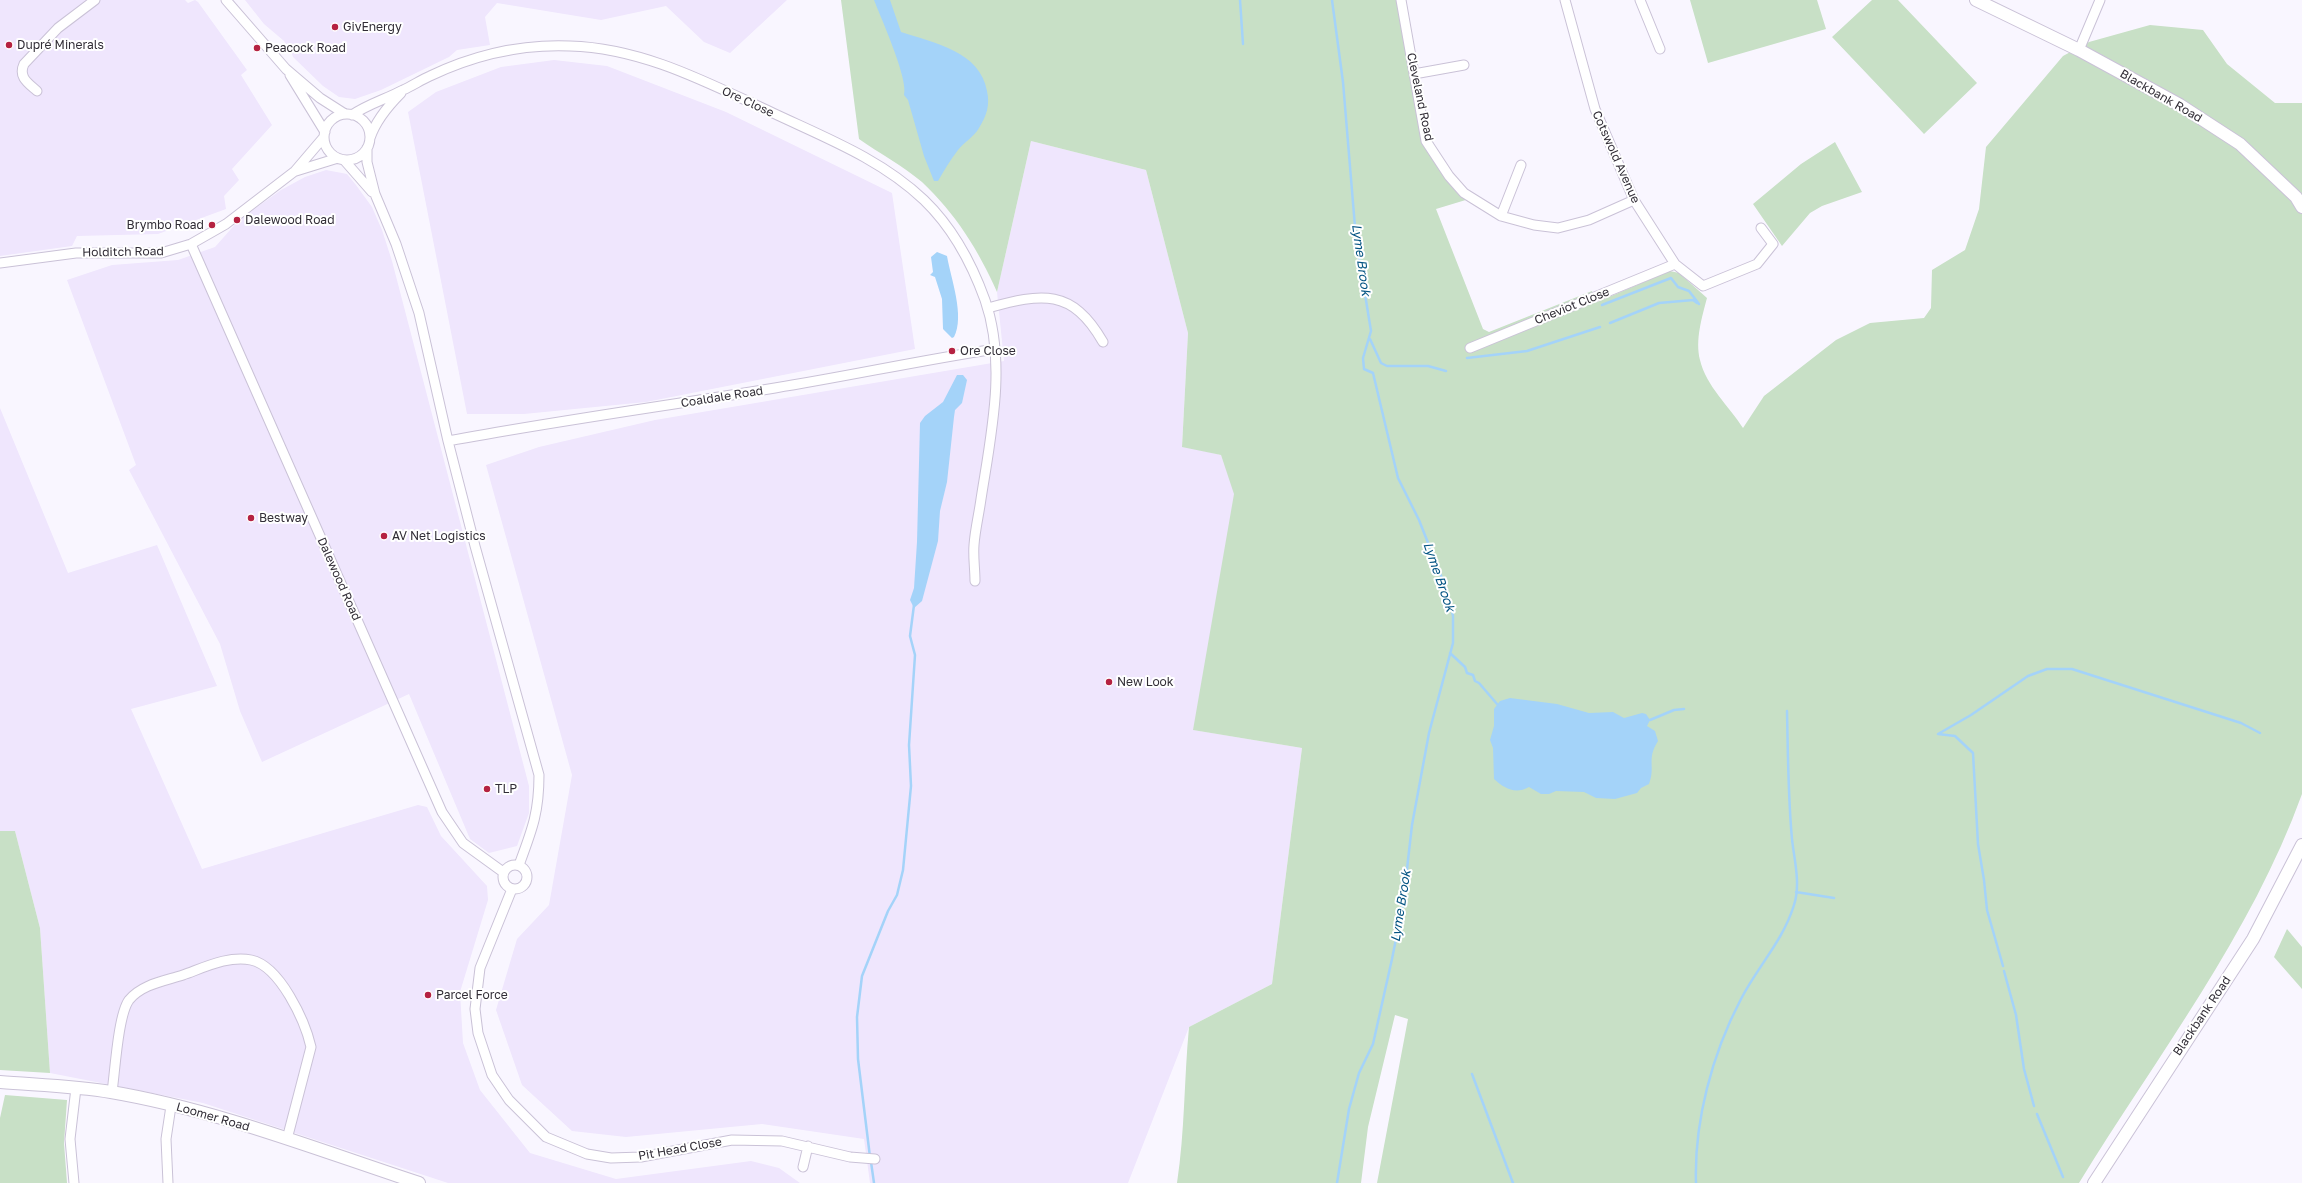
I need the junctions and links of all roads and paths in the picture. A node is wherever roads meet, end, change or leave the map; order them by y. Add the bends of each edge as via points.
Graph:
1 (95, 0) edge
2 (226, 0) edge
3 (1401, 0) edge
4 (1565, 0) edge
5 (1640, 0) edge
6 (1976, 0) edge
7 (2100, 0) edge
8 (1660, 48) dead end
9 (2078, 50) junction
10 (1464, 65) dead end
11 (286, 69) junction
12 (1414, 74) junction
13 (403, 90) junction
14 (37, 91) dead end
15 (349, 115) junction
16 (324, 135) junction
17 (368, 144) junction
18 (341, 159) junction
19 (1521, 165) dead end
20 (294, 171) junction
21 (375, 194) junction
22 (1634, 200) junction
23 (2302, 207) edge
24 (1501, 216) junction
25 (1761, 228) dead end
26 (191, 244) junction
27 (0, 263) edge
28 (1674, 264) junction
29 (988, 308) junction
30 (1103, 342) dead end
31 (1470, 348) dead end
32 (995, 349) junction
33 (448, 441) junction
34 (975, 581) dead end
35 (2302, 845) edge
36 (519, 865) junction
37 (503, 872) junction
38 (512, 889) junction
39 (0, 1082) edge
40 (76, 1088) junction
41 (112, 1092) junction
42 (171, 1106) junction
43 (287, 1139) junction
44 (808, 1146) junction
45 (875, 1159) dead end
46 (803, 1167) dead end
47 (74, 1183) edge
48 (168, 1183) edge
49 (419, 1183) edge
50 (2094, 1183) edge

1 - 14 street via 58,28 24,64 22,76
2 - 11 street
3 - 12 street, Cleveland Road
4 - 22 street, Cotswold Avenue via 1595,109
5 - 8 street
6 - 9 main road, Blackbank Road
7 - 9 street
9 - 23 main road, Blackbank Road via 2180,105 2240,144 2296,197
10 - 12 street
11 - 15 street
11 - 16 street
12 - 24 street, Cleveland Road via 1426,141 1449,176 1464,192
13 - 15 street, Ore Close
13 - 17 street, Ore Close via 374,127
13 - 29 street, Ore Close via 428,76 461,63 526,47 596,47 668,65 836,142 900,178 926,202 948,228 967,258
15 - 16 street via 333,119
15 - 17 street via 362,120 367,126
16 - 18 street via 329,151
16 - 20 street, Holditch Road
17 - 18 street via 359,157
17 - 21 street via 367,162
18 - 20 street, Holditch Road
18 - 21 street
19 - 24 street
20 - 26 street, Holditch Road via 226,224
21 - 33 street via 396,244 419,313
22 - 24 street, Cleveland Road via 1590,220 1558,228 1534,225
22 - 28 street, Cotswold Avenue
25 - 28 street, Cotswold Avenue via 1772,244 1757,264 1703,286
26 - 27 street, Holditch Road via 161,252 76,253
26 - 37 street, Dalewood Road via 442,812 463,843
28 - 31 street, Cheviot Close
29 - 30 street via 1030,297 1054,299 1078,308 1093,325
29 - 32 street, Ore Close
32 - 33 street, Coaldale Road via 666,406 531,425
32 - 34 street, Ore Close via 995,394 974,544
33 - 36 street via 539,775 539,799 533,831
35 - 50 main road, Blackbank Road via 2253,940
36 - 37 street via 508,866
36 - 38 street via 526,870 528,879 524,886
37 - 38 street, Dalewood Road via 505,884
38 - 44 street, Pit Head Close via 480,968 474,1009 478,1033 492,1075 509,1100 546,1137 587,1154 611,1158 641,1157 732,1140 776,1140
39 - 40 main road, Loomer Road
40 - 41 main road, Loomer Road
40 - 47 street via 70,1139
41 - 42 main road, Loomer Road
41 - 43 street via 124,1010 135,994 152,985 234,959 252,960 269,970 279,981 308,1034 311,1047
42 - 43 main road, Loomer Road
42 - 48 street via 166,1139
43 - 49 main road, Loomer Road
44 - 45 street, Pit Head Close via 850,1157
44 - 46 street

